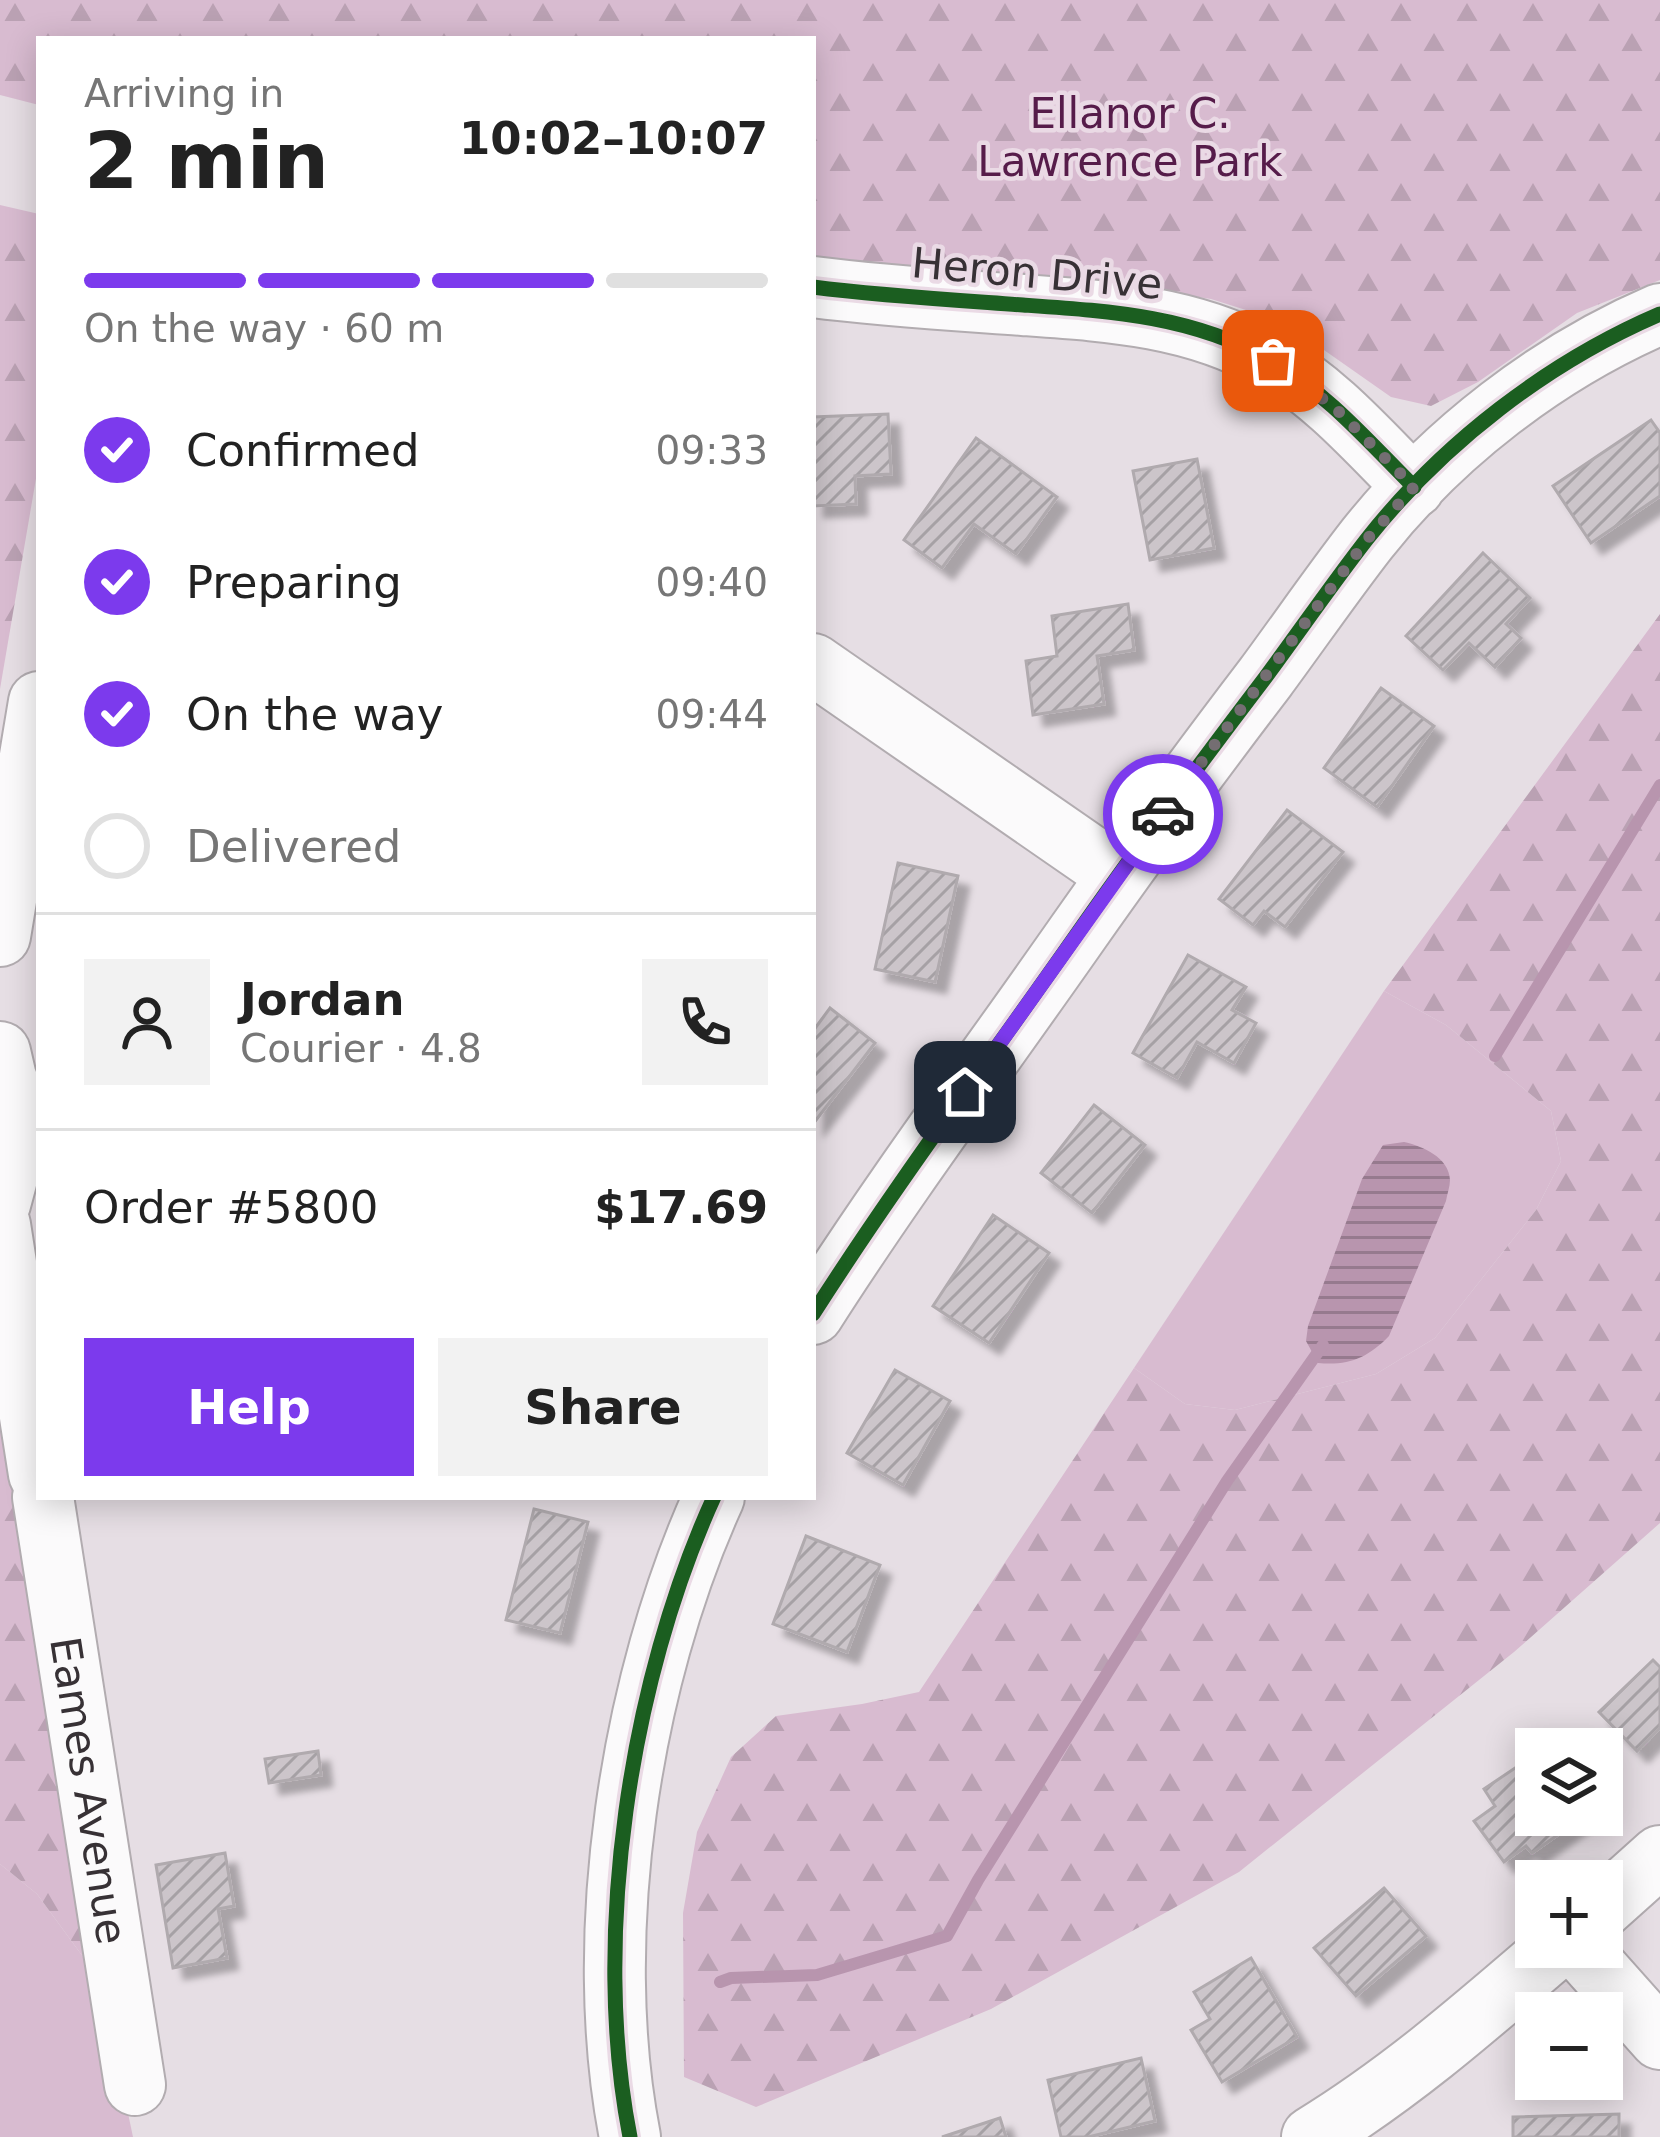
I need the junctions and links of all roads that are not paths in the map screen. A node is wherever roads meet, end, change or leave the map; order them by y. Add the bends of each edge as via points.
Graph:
1 (816, 287) edge
2 (1660, 314) edge
3 (1414, 487) junction
4 (816, 666) edge
5 (36, 720) edge
6 (1118, 875) junction
7 (0, 936) edge
8 (0, 1052) edge
9 (0, 1204) edge
10 (0, 1226) edge
11 (816, 1309) edge
12 (36, 1455) edge
13 (43, 1500) edge
14 (713, 1500) edge
15 (1660, 1856) edge
16 (1623, 1889) edge
17 (1533, 1968) edge
18 (1597, 1968) edge
19 (1660, 2039) edge
20 (135, 2085) dead end
21 (630, 2137) edge
22 (1312, 2137) edge

1 - 3 street, Heron Drive via 1120,312 1221,336 1273,361 1336,409
2 - 3 street via 1527,390
3 - 6 street
4 - 6 street
5 - 7 street
6 - 11 street
8 - 9 street via 22,1118
10 - 12 street
13 - 20 street, Eames Avenue
14 - 21 street via 658,1654 628,1795 615,1948
15 - 16 street
17 - 22 street via 1431,2056
18 - 19 street

